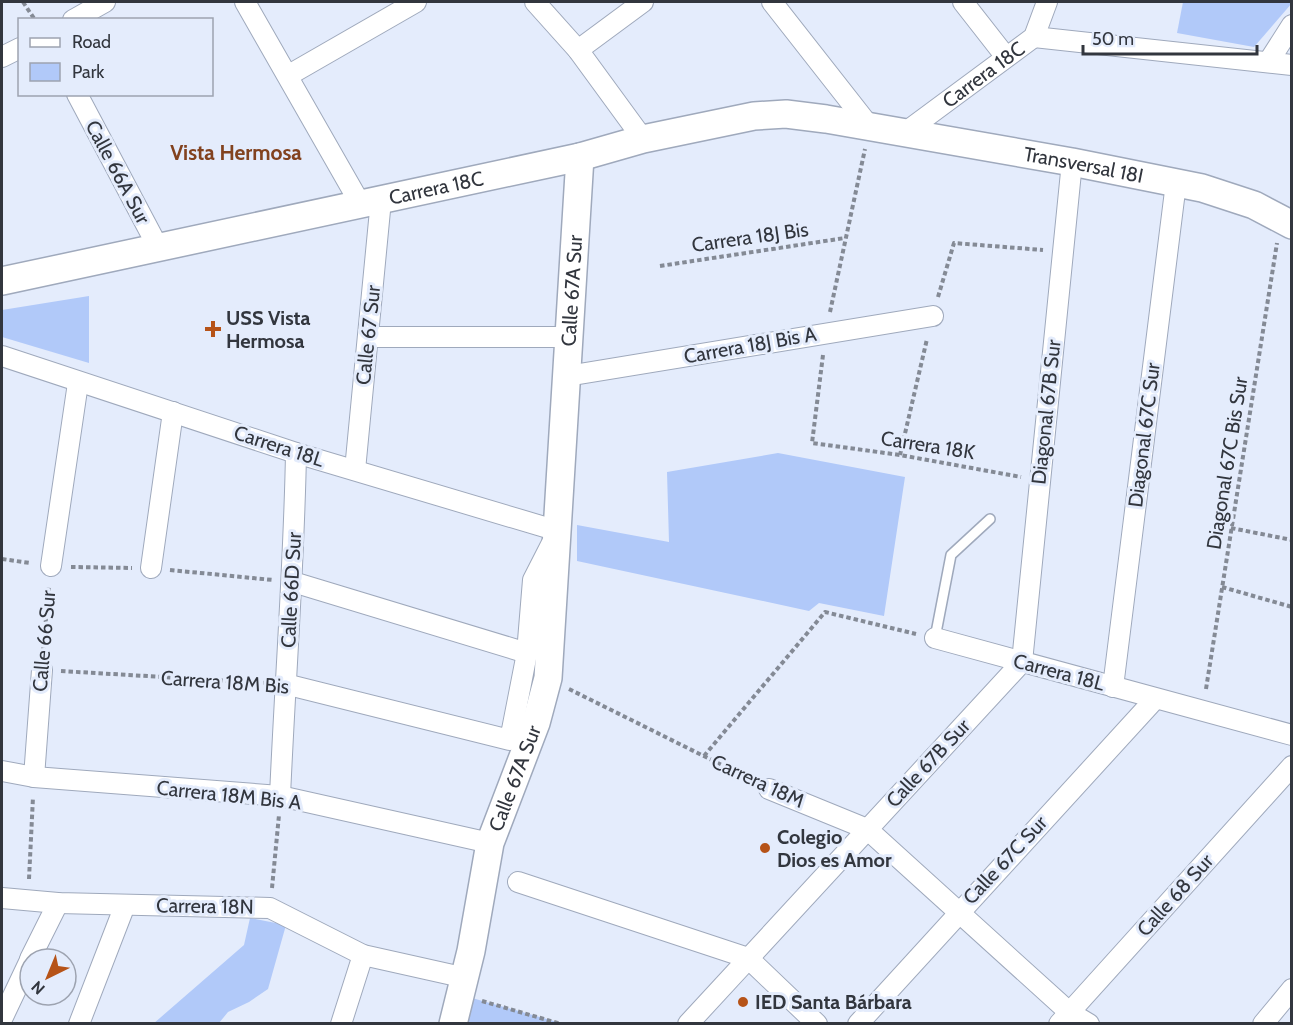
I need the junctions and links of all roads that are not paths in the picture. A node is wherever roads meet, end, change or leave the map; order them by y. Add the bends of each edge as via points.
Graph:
1 (105, 2) edge
2 (245, 2) edge
3 (416, 2) edge
4 (535, 2) edge
5 (643, 2) edge
6 (772, 2) edge
7 (963, 2) edge
8 (1047, 2) edge
9 (77, 18) edge
10 (1292, 25) edge
11 (1034, 38) junction
12 (18, 49) edge
13 (578, 50) junction
14 (2, 57) edge
15 (1006, 57) junction
16 (1269, 62) junction
17 (1292, 65) edge
18 (289, 75) junction
19 (78, 96) edge
20 (870, 127) junction
21 (903, 134) junction
22 (644, 139) junction
23 (580, 157) junction
24 (1071, 162) junction
25 (1176, 183) junction
26 (371, 202) junction
27 (1286, 222) edge
28 (159, 249) junction
29 (2, 281) edge
30 (933, 316) road end
31 (369, 337) junction
32 (569, 337) junction
33 (2, 356) edge
34 (567, 376) junction
35 (78, 383) junction
36 (173, 412) junction
37 (296, 453) junction
38 (355, 470) junction
39 (990, 519) dead end
40 (558, 531) junction
41 (51, 566) road end
42 (151, 568) dead end
43 (293, 582) junction
44 (934, 638) joint
45 (526, 653) junction
46 (1022, 662) junction
47 (42, 670) road end
48 (285, 684) junction
49 (1113, 687) junction
50 (1155, 699) junction
51 (1292, 735) edge
52 (510, 740) joint
53 (1292, 766) edge
54 (2, 771) edge
55 (34, 777) junction
56 (769, 789) road end
57 (280, 796) junction
58 (867, 829) junction
59 (490, 843) junction
60 (518, 882) dead end
61 (2, 898) edge
62 (58, 903) junction
63 (125, 905) junction
64 (958, 912) junction
65 (36, 947) edge
66 (363, 955) junction
67 (748, 958) junction
68 (18, 985) edge
69 (464, 986) junction
70 (1292, 989) edge
71 (1064, 1018) edge
72 (2, 1019) edge
73 (79, 1023) edge
74 (341, 1023) edge
75 (453, 1023) edge
76 (688, 1023) edge
77 (817, 1023) edge
78 (858, 1023) edge
79 (1089, 1023) edge
80 (1263, 1023) edge

1 - 9 street
2 - 18 street
3 - 18 street
4 - 13 street
5 - 13 street
6 - 20 street
7 - 15 street
8 - 11 street, Carrera 18C
10 - 16 street
11 - 15 street, Carrera 18C
11 - 16 street
12 - 14 street
13 - 22 street
15 - 21 street, Carrera 18C
16 - 17 street
18 - 26 street
19 - 28 street, Calle 66A Sur
20 - 21 street, Transversal 18I
20 - 22 street, Carrera 18C via 826,118 770,114
21 - 24 street, Transversal 18I
22 - 23 street, Carrera 18C
23 - 26 street, Carrera 18C
23 - 32 street, Calle 67A Sur
24 - 25 street, Transversal 18I
24 - 46 street, Diagonal 67B Sur
25 - 27 street, Transversal 18I via 1229,196
25 - 49 street, Diagonal 67C Sur
26 - 28 street, Carrera 18C
26 - 31 street, Calle 67 Sur
28 - 29 street, Carrera 18C
30 - 34 street, Carrera 18J Bis A
31 - 32 street
31 - 38 street, Calle 67 Sur
32 - 34 street, Calle 67A Sur
33 - 35 street, Carrera 18L
34 - 40 street, Calle 67A Sur
35 - 36 street, Carrera 18L
35 - 41 street, Calle 66 Sur
36 - 37 street, Carrera 18L
36 - 42 street
37 - 38 street, Carrera 18L
37 - 43 street, Calle 66D Sur
38 - 40 street, Carrera 18L
39 - 44 lane via 951,555
40 - 45 street, Calle 67A Sur via 533,580
40 - 59 street, Calle 67A Sur via 548,678 536,723
43 - 45 street
43 - 48 street, Calle 66D Sur
44 - 46 street, Carrera 18L
45 - 52 street, Calle 67A Sur
46 - 49 street, Carrera 18L
46 - 58 street, Calle 67B Sur
47 - 55 street, Calle 66 Sur
48 - 52 street, Carrera 18M Bis
48 - 57 street, Calle 66D Sur
49 - 50 street, Carrera 18L
50 - 51 street, Carrera 18L
50 - 64 street, Calle 67C Sur
53 - 71 street, Calle 68 Sur
54 - 55 street, Carrera 18M Bis A
55 - 57 street, Carrera 18M Bis A
56 - 58 street, Carrera 18M
57 - 59 street, Carrera 18M Bis A
58 - 64 street, Carrera 18M
58 - 67 street, Calle 67B Sur
59 - 69 street, Calle 67A Sur
60 - 67 street
61 - 62 street, Carrera 18N
62 - 63 street, Carrera 18N
62 - 65 street
63 - 66 street, Carrera 18N via 270,908
63 - 73 street
64 - 71 street, Carrera 18M
64 - 78 street, Calle 67C Sur
66 - 69 street, Carrera 18N
66 - 74 street
67 - 76 street, Calle 67B Sur
67 - 77 street
68 - 72 street
69 - 75 street, Calle 67A Sur
70 - 80 street
71 - 79 street, Carrera 18M

